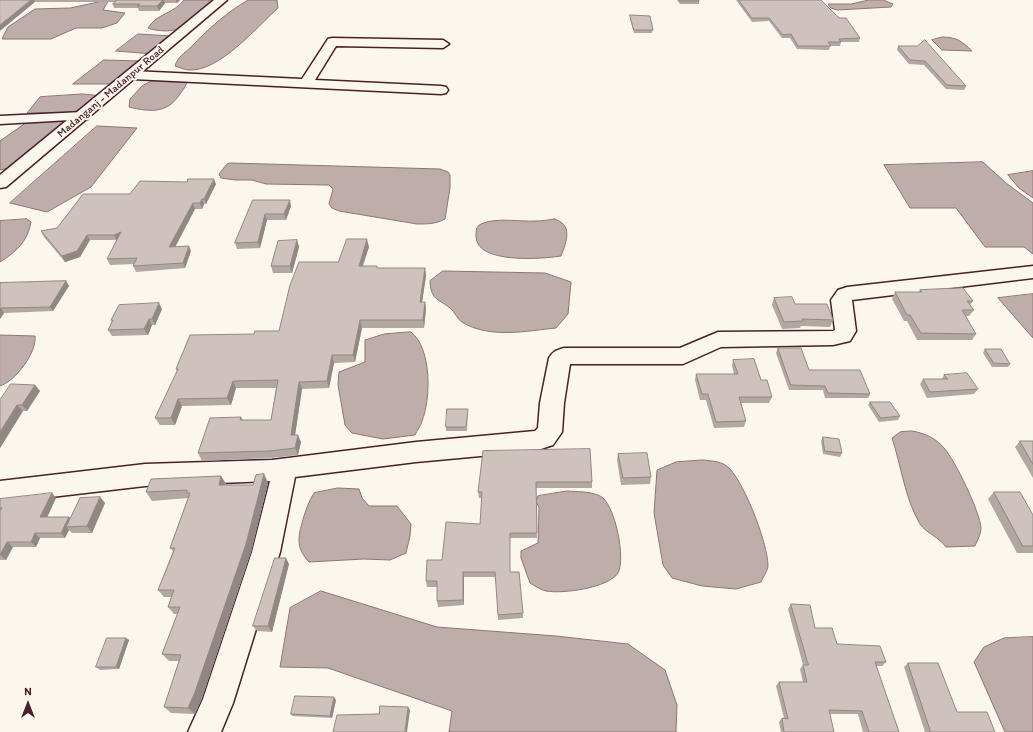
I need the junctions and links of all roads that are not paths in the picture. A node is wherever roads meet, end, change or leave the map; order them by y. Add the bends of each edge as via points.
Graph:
1 (221, 0) edge
2 (443, 44) dead end
3 (132, 75) junction
4 (306, 84) junction
5 (441, 90) dead end
6 (83, 116) junction
7 (0, 120) edge
8 (0, 183) edge
9 (1033, 272) edge
10 (285, 468) junction
11 (0, 492) edge
12 (204, 732) edge

1 - 3 street, Madanganj - Madanpur Road
2 - 4 street via 332,42
3 - 4 street
3 - 6 street, Madanganj - Madanpur Road
4 - 5 street
6 - 7 street
6 - 8 street, Madanganj - Madanpur Road
9 - 10 street via 854,292 845,295 841,300 846,331 843,336 833,338 718,340 683,356 564,356 560,358 550,432 544,438
10 - 11 street via 146,475 49,484
10 - 12 street via 266,552

